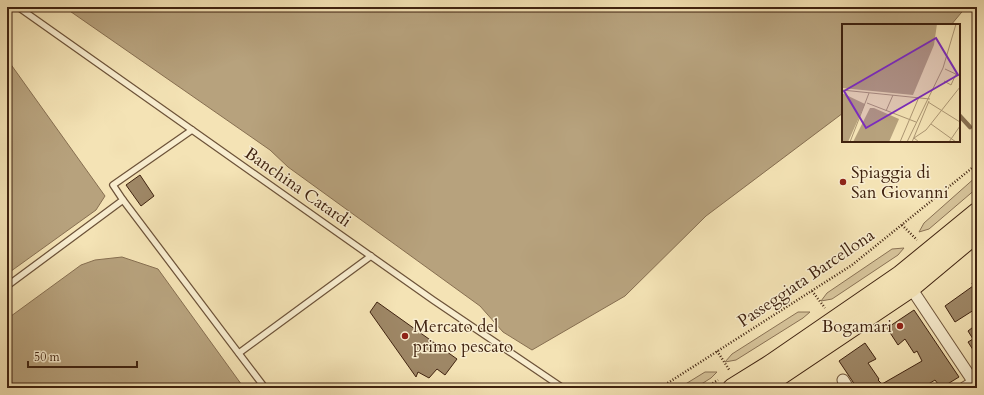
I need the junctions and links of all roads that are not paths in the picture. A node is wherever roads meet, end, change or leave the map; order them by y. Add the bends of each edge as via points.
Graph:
1 (18, 7) edge
2 (192, 130) junction
3 (123, 200) junction
4 (977, 212) edge
5 (977, 233) edge
6 (371, 256) junction
7 (7, 286) edge
8 (911, 288) junction
9 (239, 353) junction
10 (731, 380) edge
11 (972, 385) edge
12 (265, 388) edge
13 (563, 388) edge
14 (762, 388) edge

1 - 2 lane, Banchina Catardi
2 - 3 lane via 112,185
2 - 6 lane, Banchina Catardi
3 - 7 lane
3 - 9 lane
4 - 10 main road via 900,275 835,320 772,363
5 - 8 main road
6 - 9 lane
6 - 13 lane, Banchina Catardi
8 - 11 street
8 - 14 main road
9 - 12 lane

